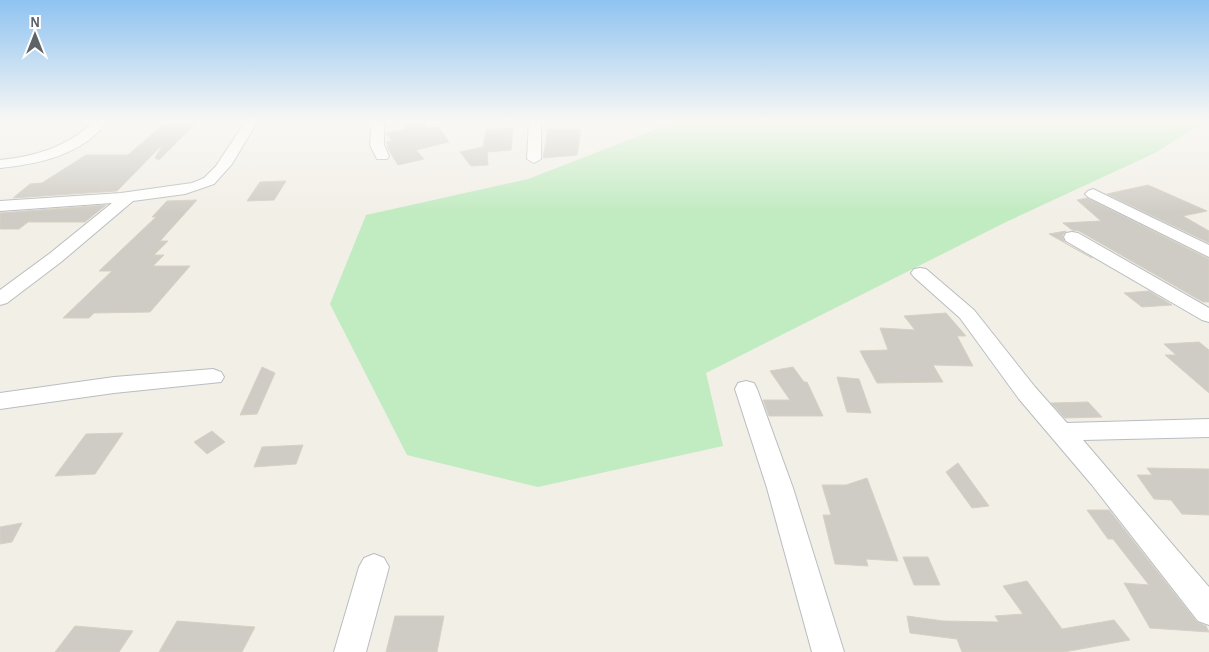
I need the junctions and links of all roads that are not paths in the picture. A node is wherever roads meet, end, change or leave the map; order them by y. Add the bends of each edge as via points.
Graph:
1 (58, 152) edge
2 (233, 152) edge
3 (380, 152) edge
4 (534, 152) edge
5 (382, 156) dead end
6 (534, 159) dead end
7 (0, 164) edge
8 (1093, 194) dead end
9 (128, 197) junction
10 (0, 206) edge
11 (1072, 237) dead end
12 (1209, 252) edge
13 (920, 273) dead end
14 (0, 299) edge
15 (1209, 316) edge
16 (213, 377) dead end
17 (746, 389) dead end
18 (0, 401) edge
19 (1209, 428) edge
20 (1061, 432) junction
21 (374, 566) dead end
22 (1209, 610) edge
23 (350, 652) edge
24 (828, 652) edge

1 - 7 street via 34,160
2 - 9 street via 209,180 196,187
3 - 5 street
4 - 6 street
8 - 12 street
9 - 10 street
9 - 14 street
11 - 15 street
13 - 20 street via 967,314
16 - 18 street via 114,385
17 - 24 street via 773,463
19 - 20 street
20 - 22 street
21 - 23 street

